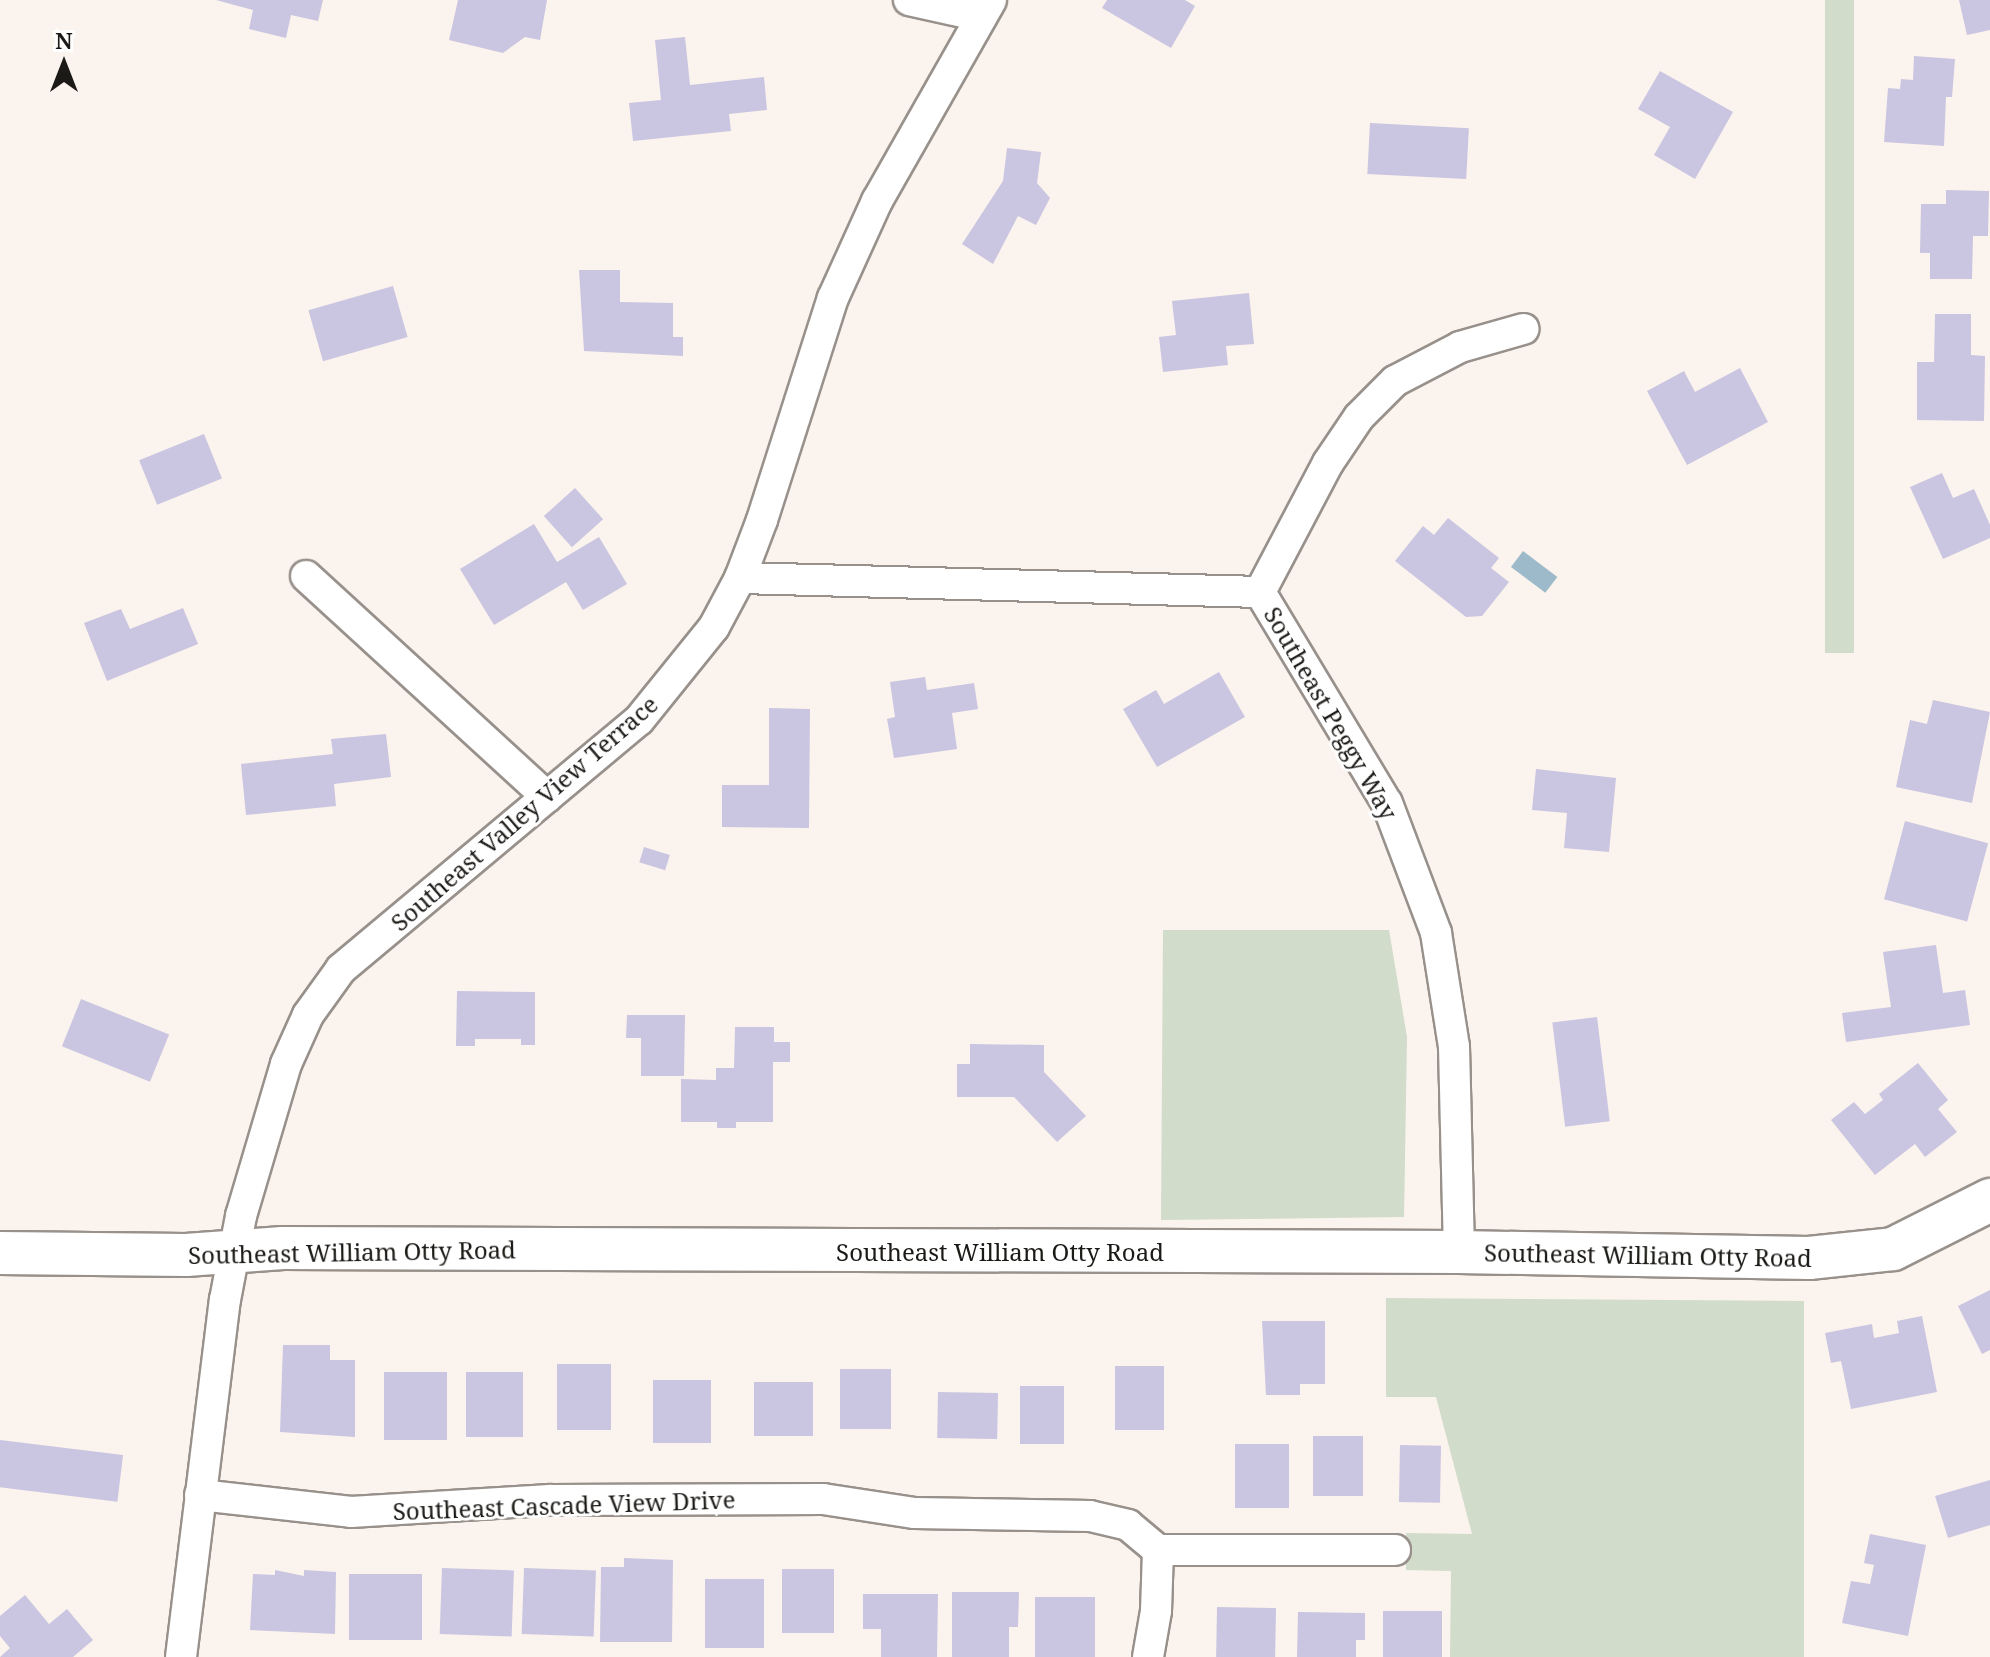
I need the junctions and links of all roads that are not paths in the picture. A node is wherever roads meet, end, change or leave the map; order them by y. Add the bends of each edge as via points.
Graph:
1 (909, 0) edge
2 (986, 8) edge
3 (1523, 329) dead end
4 (306, 576) dead end
5 (740, 578) junction
6 (1260, 592) junction
7 (547, 797) junction
8 (1989, 1198) edge
9 (234, 1252) junction
10 (1459, 1252) junction
11 (0, 1253) edge
12 (200, 1495) junction
13 (1158, 1550) junction
14 (1395, 1550) dead end
15 (181, 1657) edge
16 (1148, 1657) edge

1 - 2 street
2 - 5 street, Southeast Valley View Terrace via 877,201 833,298
3 - 6 street via 1460,347 1395,381 1359,417 1328,463
4 - 7 street
5 - 6 street, Southeast Peggy Way
5 - 7 street, Southeast Valley View Terrace via 714,627 667,690
6 - 10 street, Southeast Peggy Way via 1387,803 1423,889 1436,933 1454,1047
7 - 9 street, Southeast Valley View Terrace via 341,969 319,995 286,1064
8 - 10 street, Southeast William Otty Road via 1919,1239 1858,1256
9 - 10 street, Southeast William Otty Road
9 - 11 street, Southeast William Otty Road
9 - 12 street, Southeast Valley View Terrace
12 - 13 street, Southeast Cascade View Drive via 351,1512 550,1500 823,1499 915,1513 1090,1516 1128,1525
12 - 15 street, Southeast Valley View Terrace
13 - 14 street
13 - 16 street

